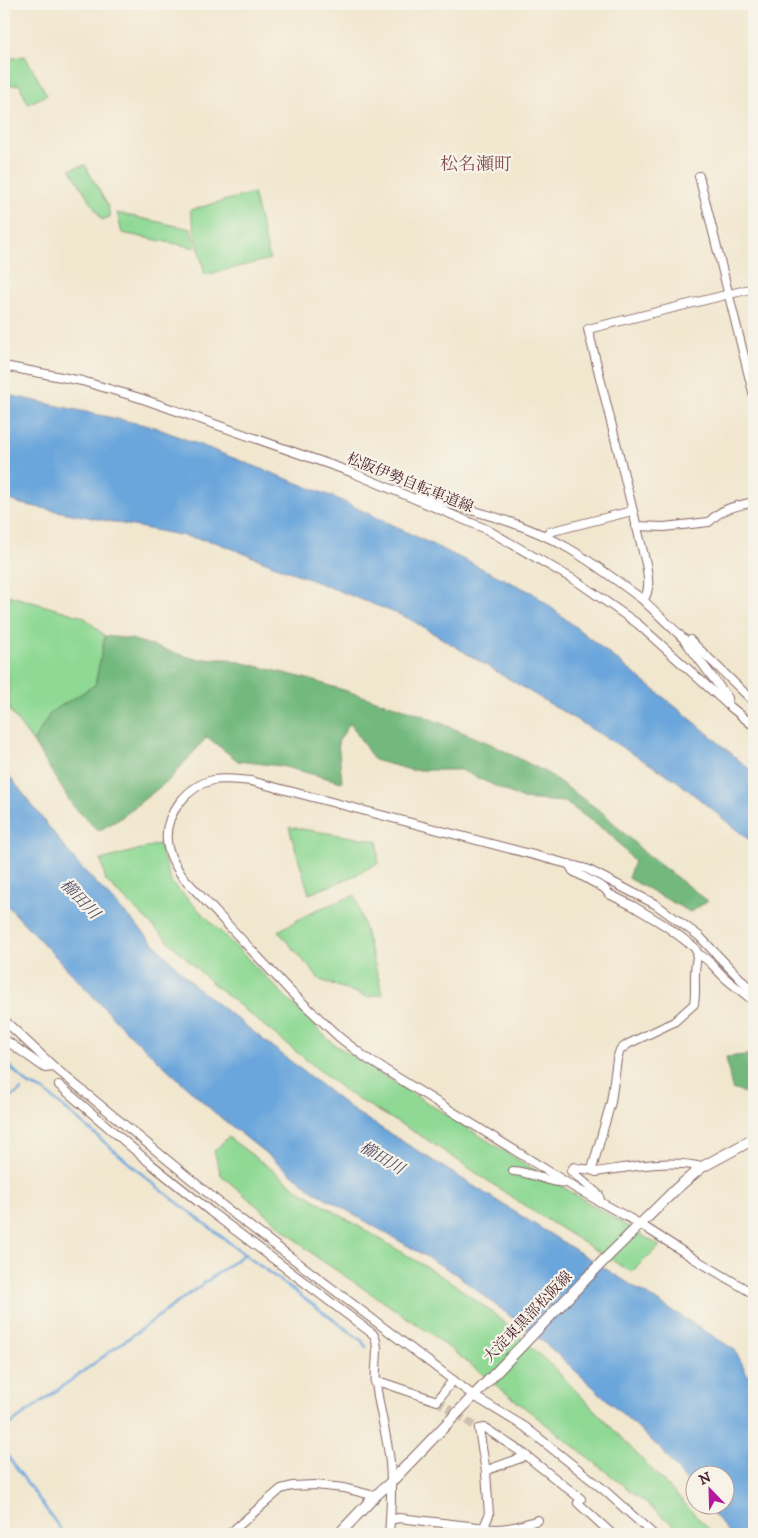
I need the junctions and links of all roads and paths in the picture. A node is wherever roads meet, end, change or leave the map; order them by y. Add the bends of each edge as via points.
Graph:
1 (699, 176) dead end
2 (754, 288) edge
3 (728, 294) junction
4 (4, 366) edge
5 (754, 396) edge
6 (414, 499) junction
7 (754, 502) edge
8 (632, 511) junction
9 (636, 526) junction
10 (544, 536) junction
11 (643, 600) junction
12 (683, 638) junction
13 (754, 702) edge
14 (727, 704) junction
15 (754, 726) edge
16 (569, 864) junction
17 (698, 954) junction
18 (754, 993) edge
19 (754, 1002) edge
20 (4, 1020) edge
21 (4, 1039) edge
22 (54, 1067) junction
23 (59, 1085) dead end
24 (754, 1139) edge
25 (702, 1167) junction
26 (592, 1170) junction
27 (514, 1172) dead end
28 (567, 1183) junction
29 (600, 1201) junction
30 (637, 1227) junction
31 (754, 1294) edge
32 (453, 1380) junction
33 (375, 1382) junction
34 (476, 1394) junction
35 (524, 1454) junction
36 (486, 1472) junction
37 (390, 1483) junction
38 (375, 1496) junction
39 (390, 1520) junction
40 (538, 1520) dead end
41 (482, 1531) edge
42 (230, 1534) edge
43 (339, 1534) edge
44 (389, 1534) edge
45 (612, 1534) edge
46 (653, 1534) edge

1 - 3 street
2 - 3 street
3 - 5 street
3 - 8 street via 588,329
4 - 6 street, 松阪伊勢自転車道線 via 82,381 140,398 351,472
6 - 10 street via 424,497 521,525
6 - 14 street, 松阪伊勢自転車道線 via 486,529 578,582 655,638
7 - 9 street via 716,513 708,522 664,527
8 - 9 street
8 - 10 street
9 - 11 street via 648,580 647,596
10 - 11 street via 568,548
11 - 12 street
12 - 13 street via 689,640
12 - 14 street via 728,698
14 - 15 street, 松阪伊勢自転車道線
16 - 17 street via 573,871 666,926 694,947
16 - 18 street via 587,869 655,904 699,936
16 - 28 street via 252,781 230,778 202,784 181,800 173,812 167,840 173,862 182,876 290,991 339,1037 397,1078
17 - 19 street via 707,958
17 - 26 street via 694,1004 674,1022 620,1050 611,1102
20 - 22 street
21 - 22 street via 45,1068
22 - 32 street via 226,1208
23 - 33 street via 211,1212 374,1334 377,1340
24 - 25 main road, 大淀東黒部松阪線
25 - 26 street via 653,1163
25 - 30 main road, 大淀東黒部松阪線
26 - 29 street via 574,1167 571,1171 599,1195
27 - 28 street
28 - 29 street
29 - 30 street
30 - 31 street
30 - 34 main road, 大淀東黒部松阪線
32 - 33 street via 437,1401
32 - 34 street
33 - 37 street via 390,1462
34 - 37 main road, 大淀東黒部松阪線
34 - 46 street via 525,1427
35 - 36 street
35 - 36 street via 485,1428 478,1429
35 - 45 street via 581,1499 578,1503
36 - 41 street via 490,1515
37 - 38 main road, 大淀東黒部松阪線
37 - 39 street
38 - 42 street via 325,1486 292,1486 281,1489
38 - 43 main road, 大淀東黒部松阪線
39 - 41 street via 399,1518
39 - 44 street
40 - 41 street via 518,1527

